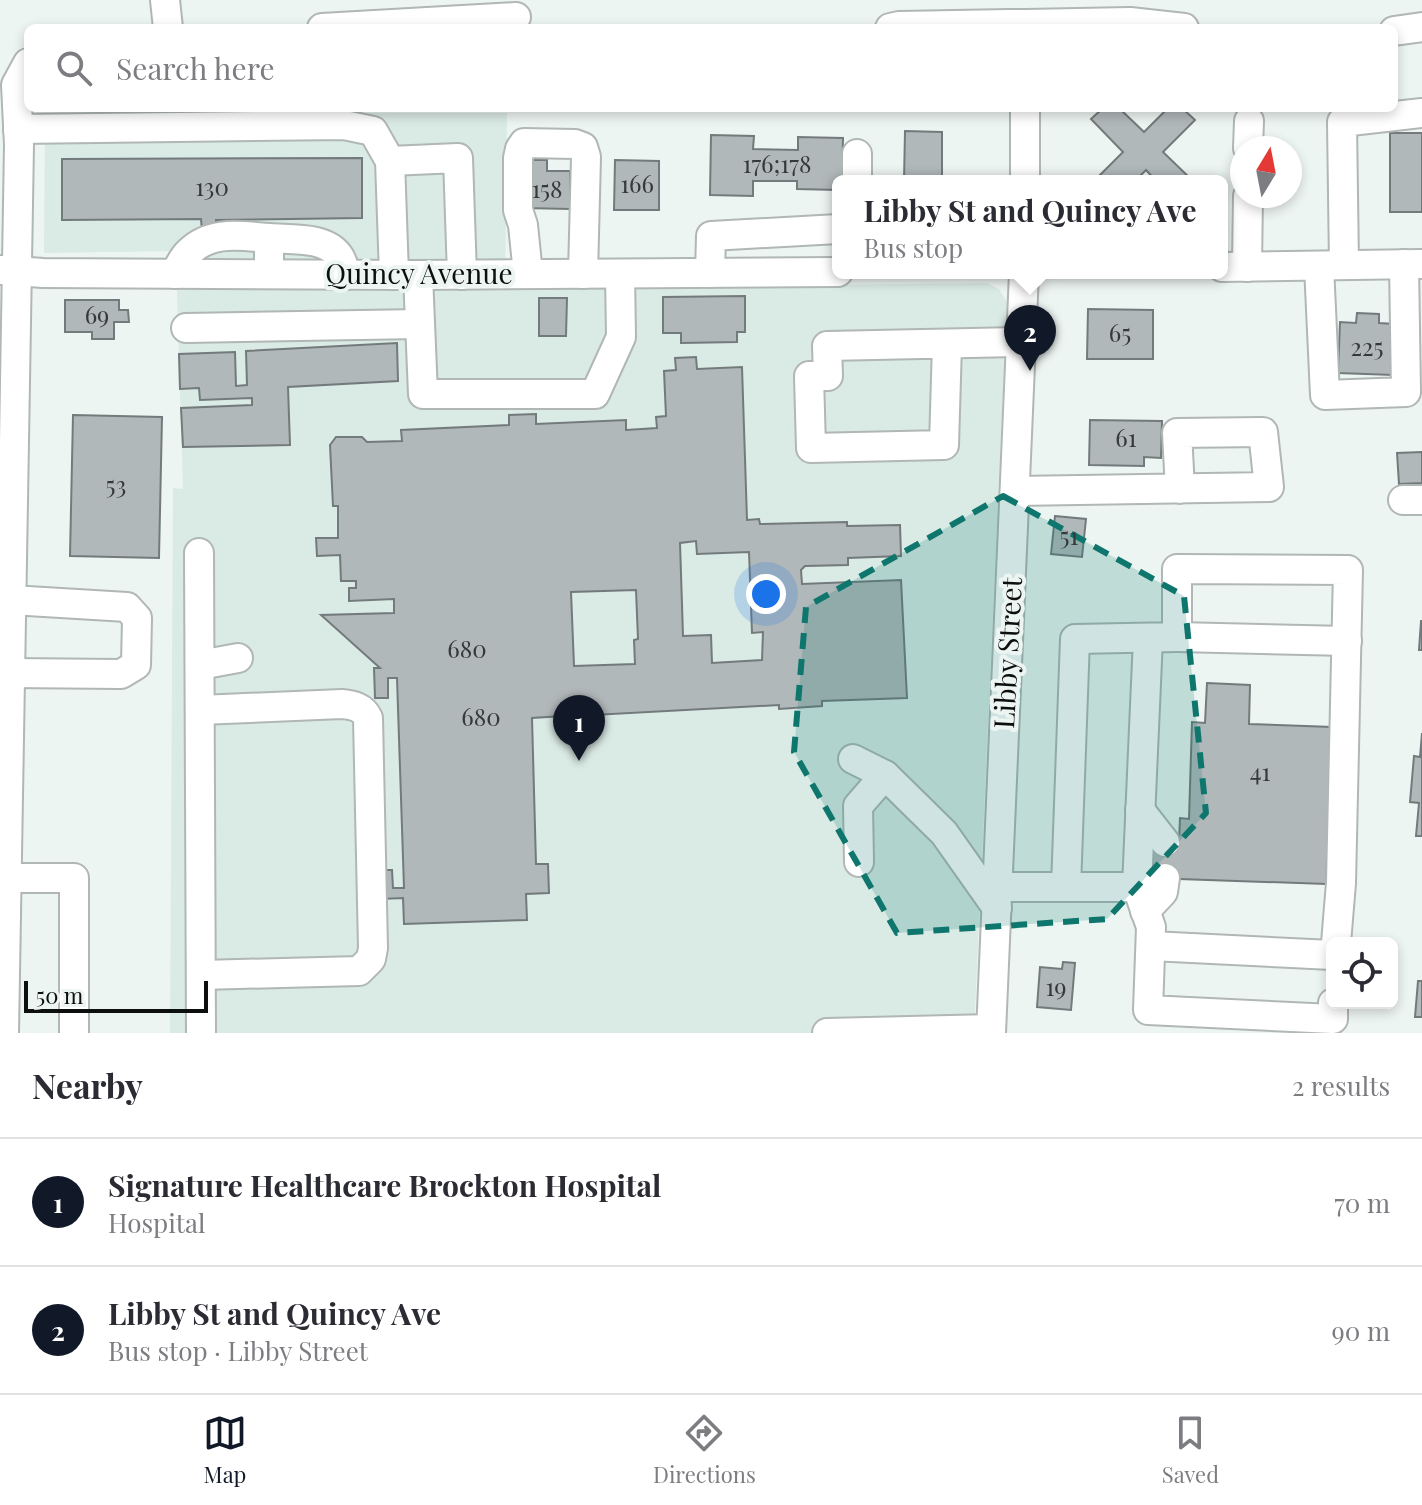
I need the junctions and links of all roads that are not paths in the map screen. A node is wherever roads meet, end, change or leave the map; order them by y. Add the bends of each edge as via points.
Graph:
1 (165, 0) edge
2 (1130, 11) edge
3 (518, 15) edge
4 (168, 24) edge
5 (382, 24) edge
6 (1040, 24) edge
7 (1171, 24) edge
8 (1422, 27) edge
9 (1398, 30) edge
10 (24, 70) edge
11 (1025, 112) edge
12 (1422, 113) edge
13 (18, 137) junction
14 (390, 161) junction
15 (1025, 175) edge
16 (1246, 208) edge
17 (832, 229) edge
18 (269, 238) junction
19 (1413, 264) edge
20 (1332, 266) junction
21 (1235, 267) edge
22 (8, 270) edge
23 (832, 272) edge
24 (710, 273) junction
25 (175, 274) junction
26 (269, 274) junction
27 (528, 274) junction
28 (583, 274) junction
29 (620, 274) junction
30 (346, 275) junction
31 (406, 275) junction
32 (462, 275) junction
33 (1024, 279) edge
34 (420, 324) junction
35 (186, 328) dead end
36 (1021, 342) junction
37 (947, 344) junction
38 (1180, 489) dead end
39 (1015, 491) junction
40 (199, 553) dead end
41 (8, 581) edge
42 (1177, 637) junction
43 (1148, 638) junction
44 (1347, 641) junction
45 (238, 658) dead end
46 (200, 665) junction
47 (9, 673) junction
48 (200, 710) junction
49 (853, 759) dead end
50 (885, 775) junction
51 (1140, 810) junction
52 (4, 834) edge
53 (1165, 842) dead end
54 (859, 862) dead end
55 (6, 878) junction
56 (1165, 878) dead end
57 (1066, 887) junction
58 (997, 897) junction
59 (1141, 899) junction
60 (1336, 937) edge
61 (1151, 946) junction
62 (1326, 955) edge
63 (201, 975) junction
64 (1333, 1009) edge
65 (991, 1031) edge
66 (900, 1032) edge
67 (4, 1033) edge
68 (74, 1033) edge
69 (201, 1033) edge
70 (827, 1033) edge

1 - 4 street
2 - 6 street
2 - 7 street
3 - 5 street
8 - 9 street
10 - 13 street via 16,85
11 - 15 street
12 - 20 street via 1342,122
13 - 14 street via 344,125 373,131
13 - 22 street
14 - 31 street
14 - 32 street via 458,158
16 - 21 street
17 - 24 street via 711,236
18 - 25 street via 219,236 202,241 187,253
18 - 26 street
18 - 30 street via 324,245 340,257
19 - 20 street
19 - 20 street via 1406,392 1325,395
20 - 21 street
22 - 25 street, Quincy Avenue
22 - 41 street
23 - 24 street, Quincy Avenue
24 - 29 street, Quincy Avenue
25 - 26 street, Quincy Avenue
26 - 30 street, Quincy Avenue
27 - 28 street, Quincy Avenue
27 - 28 street via 518,210 518,158 524,143 583,147
27 - 32 street, Quincy Avenue
28 - 29 street, Quincy Avenue
29 - 34 street via 621,337 595,394 423,394
30 - 31 street, Quincy Avenue
31 - 32 street, Quincy Avenue
31 - 34 street
33 - 36 street, Libby Street
34 - 35 street
36 - 37 street
36 - 39 street, Libby Street
37 - 37 street via 827,346 828,376 809,376 811,448 944,445
38 - 39 street
39 - 58 street, Libby Street
40 - 46 street
41 - 47 street
41 - 47 street via 127,607 137,618 136,665 121,674
42 - 43 street
42 - 44 street
42 - 44 street via 1177,569 1348,570
43 - 51 street
43 - 57 street via 1075,639
44 - 60 street
45 - 46 street
46 - 48 street
47 - 52 street
48 - 63 street
48 - 63 street via 313,705 362,709 368,718 373,948 371,959 359,971
49 - 50 street
50 - 54 street via 858,806
50 - 58 street via 944,833
51 - 53 street
51 - 59 street
52 - 55 street
55 - 67 street
55 - 68 street via 74,878
56 - 59 street via 1163,892
57 - 58 street
57 - 59 street
58 - 65 street, Libby Street
59 - 61 street
61 - 62 street
61 - 64 street via 1148,1010 1333,1019
63 - 69 street
65 - 66 street
66 - 70 street

